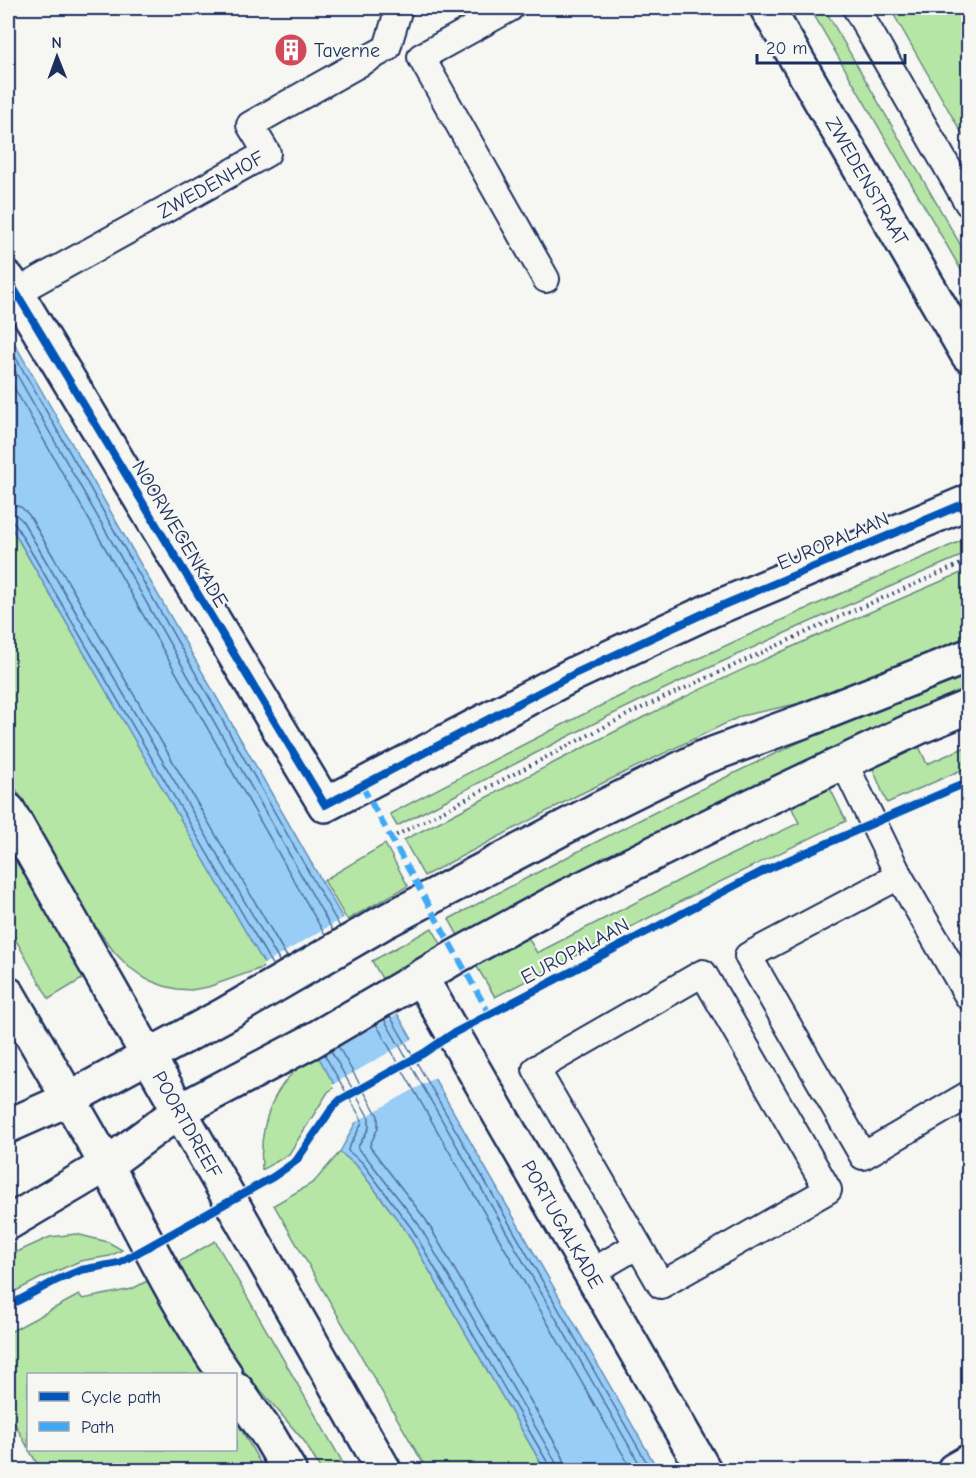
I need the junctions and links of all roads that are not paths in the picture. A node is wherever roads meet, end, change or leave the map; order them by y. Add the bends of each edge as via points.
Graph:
1 (399, 8) edge
2 (510, 8) edge
3 (766, 8) edge
4 (856, 8) edge
5 (969, 203) edge
6 (546, 279) dead end
7 (11, 286) edge
8 (969, 355) edge
9 (969, 502) edge
10 (969, 656) edge
11 (969, 707) edge
12 (844, 763) junction
13 (325, 805) joint
14 (8, 810) edge
15 (899, 876) junction
16 (421, 978) junction
17 (8, 994) edge
18 (969, 996) edge
19 (149, 1056) junction
20 (969, 1095) edge
21 (69, 1099) junction
22 (179, 1111) junction
23 (8, 1126) edge
24 (106, 1165) junction
25 (8, 1223) edge
26 (638, 1245) junction
27 (590, 1273) junction
28 (224, 1373) edge
29 (237, 1390) edge
30 (969, 1462) edge
31 (289, 1470) edge
32 (384, 1470) edge
33 (704, 1470) edge
34 (954, 1470) edge

1 - 7 lane, ZWEDENHOF via 387,48 250,125 267,153
2 - 6 lane via 421,57
3 - 8 street, ZWEDENSTRAAT
4 - 5 lane
7 - 13 street, NOORWEGENKADE
9 - 13 street, EUROPALAAN via 709,611 576,673
10 - 19 street via 702,758 382,923
11 - 12 street
12 - 15 lane
12 - 16 street via 567,896
14 - 19 street, POORTDREEF
15 - 18 lane
15 - 20 lane via 748,956 863,1155
16 - 22 street
16 - 27 street, PORTUGALKADE
17 - 21 street
19 - 21 street
19 - 22 street, POORTDREEF
21 - 23 street
21 - 24 street
22 - 24 street
22 - 32 street, POORTDREEF
24 - 25 street
24 - 28 street
26 - 26 lane via 661,1285 828,1190 703,973 536,1069
26 - 27 lane
27 - 33 street, PORTUGALKADE
29 - 31 street
30 - 34 street

